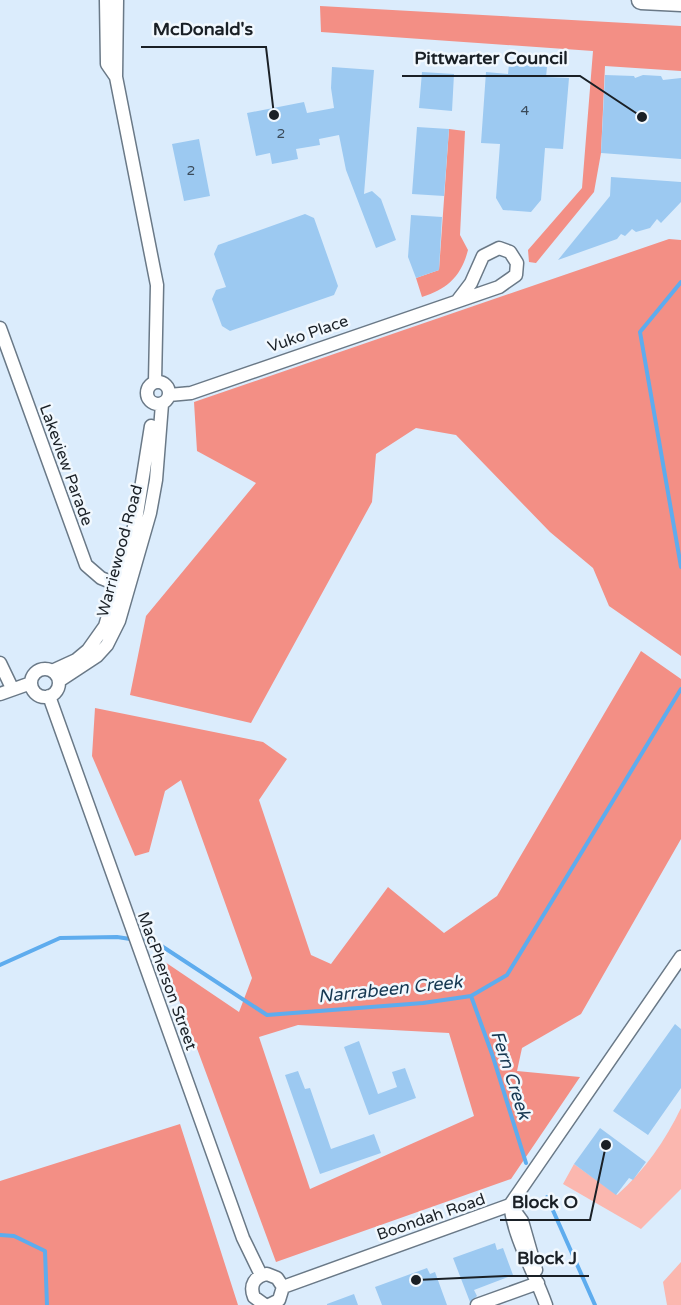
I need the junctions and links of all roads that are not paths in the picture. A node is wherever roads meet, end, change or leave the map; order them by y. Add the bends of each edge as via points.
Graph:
1 (106, 0) edge
2 (117, 0) edge
3 (641, 0) edge
4 (681, 2) edge
5 (116, 77) junction
6 (458, 300) junction
7 (0, 328) edge
8 (155, 382) junction
9 (161, 401) junction
10 (123, 588) junction
11 (0, 663) edge
12 (56, 676) junction
13 (32, 683) junction
14 (12, 688) junction
15 (0, 694) edge
16 (49, 696) junction
17 (681, 957) edge
18 (510, 1205) junction
19 (261, 1275) junction
20 (538, 1283) junction
21 (283, 1287) junction
22 (269, 1305) edge
23 (477, 1305) edge
24 (546, 1305) edge

1 - 5 street via 107,64
2 - 5 street
3 - 4 highway
5 - 8 street via 156,285
6 - 6 street, Vuko Place via 483,256 498,248 510,252 518,268 512,280
6 - 9 street, Vuko Place
7 - 10 street, Lakeview Parade via 86,565 100,578
8 - 9 street via 165,385
8 - 9 street, Warriewood Road via 146,392
9 - 10 street, Warriewood Road
10 - 12 street, Warriewood Road via 93,645
11 - 14 street
12 - 13 street via 44,669 37,672
12 - 16 street via 57,690
13 - 14 street
13 - 16 street via 37,694
14 - 15 street
16 - 19 street, MacPherson Street via 243,1238
17 - 18 street, Boondah Road
18 - 20 street via 513,1224
18 - 21 street, Boondah Road
19 - 21 street via 272,1275
19 - 22 street via 252,1292 257,1301
20 - 23 street
20 - 24 street
21 - 22 street via 282,1296

